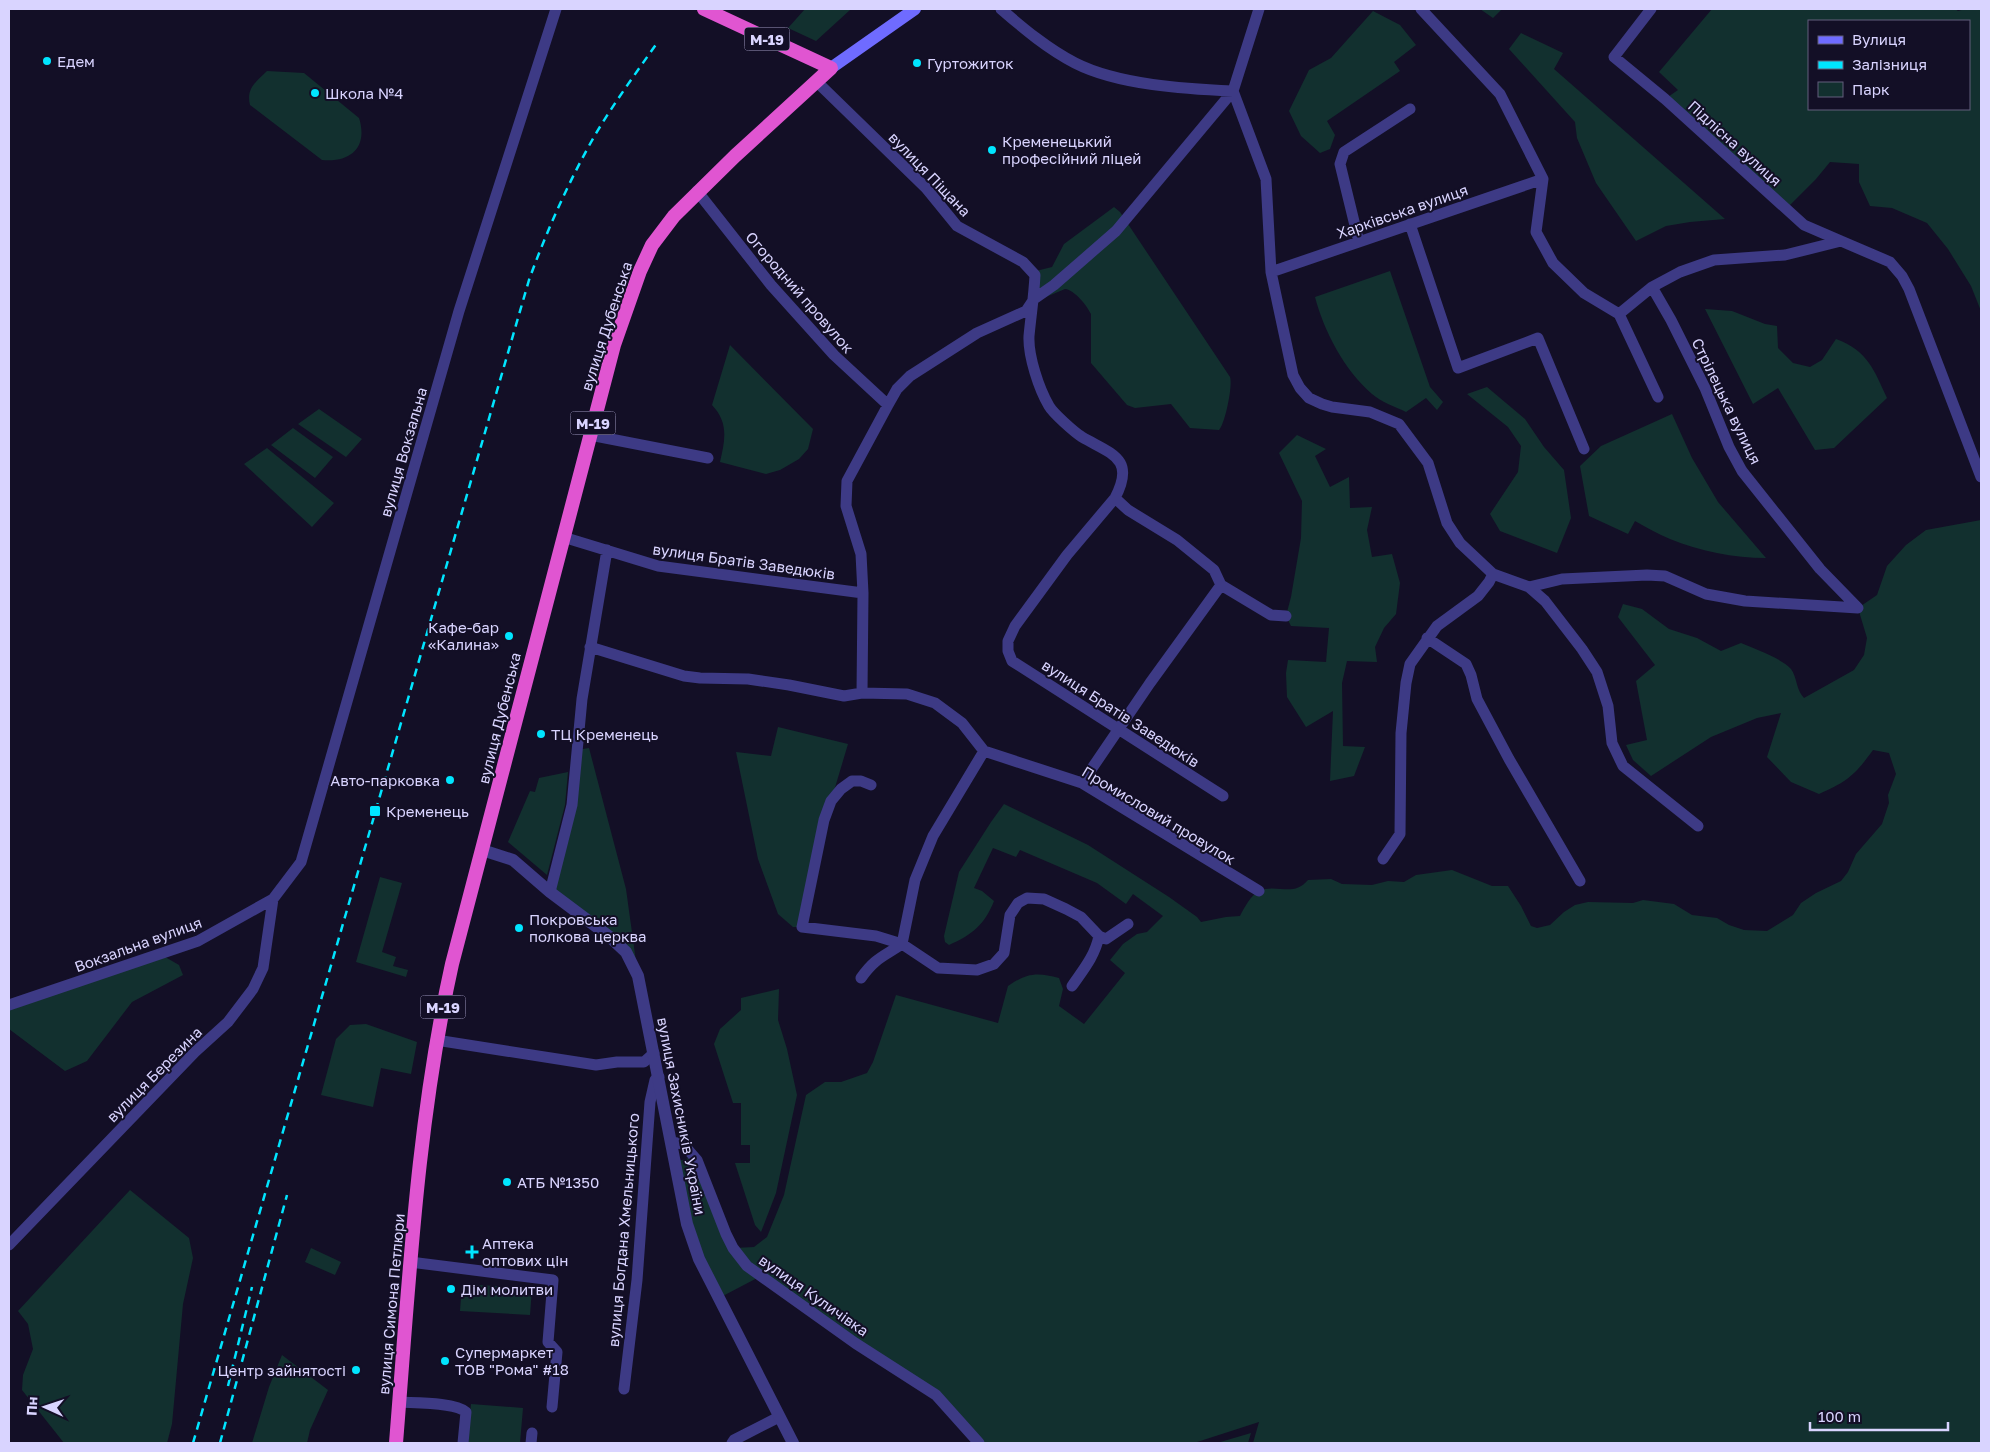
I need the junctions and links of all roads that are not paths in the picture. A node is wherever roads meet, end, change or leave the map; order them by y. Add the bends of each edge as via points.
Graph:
1 (556, 9) edge
2 (704, 9) edge
3 (915, 9) edge
4 (1001, 9) edge
5 (1259, 9) edge
6 (1421, 9) edge
7 (1651, 9) edge
8 (832, 68) junction
9 (816, 81) junction
10 (1233, 91) junction
11 (1410, 109) dead end
12 (1543, 179) junction
13 (697, 191) junction
14 (1410, 224) junction
15 (1841, 241) junction
16 (1359, 242) junction
17 (1271, 272) junction
18 (1652, 287) junction
19 (1034, 299) junction
20 (1619, 314) junction
21 (1658, 397) dead end
22 (888, 405) junction
23 (590, 435) junction
24 (1584, 449) dead end
25 (708, 458) dead end
26 (1981, 477) edge
27 (1115, 498) junction
28 (563, 536) junction
29 (607, 550) junction
30 (1493, 574) junction
31 (1221, 585) junction
32 (1529, 587) junction
33 (863, 593) junction
34 (1286, 616) dead end
35 (1427, 638) junction
36 (590, 647) junction
37 (1008, 651) joint
38 (862, 693) junction
39 (1119, 729) junction
40 (984, 751) junction
41 (1082, 783) junction
42 (871, 785) dead end
43 (1223, 796) dead end
44 (1698, 826) dead end
45 (482, 850) junction
46 (1383, 859) dead end
47 (1580, 881) dead end
48 (1259, 891) dead end
49 (550, 892) junction
50 (273, 899) junction
51 (1128, 924) dead end
52 (1099, 936) junction
53 (902, 944) junction
54 (861, 978) dead end
55 (1072, 986) dead end
56 (9, 1005) edge
57 (436, 1040) junction
58 (654, 1053) junction
59 (659, 1077) junction
60 (671, 1142) junction
61 (9, 1244) edge
62 (410, 1262) junction
63 (624, 1389) dead end
64 (404, 1402) junction
65 (552, 1407) dead end
66 (779, 1417) junction
67 (396, 1443) edge
68 (463, 1443) edge
69 (732, 1443) edge
70 (792, 1443) edge
71 (979, 1443) edge

1 - 50 street, вулиця Вокзальна via 459,311 300,862
2 - 8 highway, М-19
3 - 8 main road, вулиця Дубенська
4 - 10 street via 1049,48 1076,64 1103,74 1204,90
5 - 10 street
6 - 12 street via 1500,94
7 - 15 street, Підлісна вулиця via 1614,57 1804,225
8 - 9 highway, вулиця Дубенська / М-19
9 - 13 highway, вулиця Дубенська / М-19
9 - 19 street, вулиця Піщана via 926,188 957,226 1023,262 1035,275
10 - 17 street via 1266,179
10 - 19 street via 1116,231
11 - 16 street via 1344,152 1340,164
12 - 14 street, Харківська вулиця
12 - 20 street via 1536,232 1553,263 1584,293
13 - 22 street, Огородний провулок via 802,320
13 - 23 highway, вулиця Дубенська / М-19 via 652,245 640,271 614,345
14 - 16 street, Харківська вулиця
14 - 24 street via 1458,368 1538,338
15 - 18 street via 1785,255 1714,260 1680,272
15 - 26 street, Підлісна вулиця via 1890,262 1902,276
16 - 17 street, Харківська вулиця
17 - 30 street via 1293,375 1300,388 1309,398 1322,404 1370,412 1399,424 1428,462 1447,523 1460,543
18 - 20 street
18 - 32 street, Стрілецька вулиця via 1705,388 1742,471 1820,569 1858,608 1744,601 1706,594 1665,576 1562,579
19 - 22 street via 1026,311 977,333 910,376
19 - 27 street, вулиця Піщана via 1029,338 1035,374 1049,407 1081,436 1104,447 1122,464 1124,476
20 - 21 street
22 - 33 street via 847,480 846,506 861,554
23 - 25 street
23 - 28 highway, вулиця Дубенська / М-19
27 - 31 street via 1214,570
27 - 37 street, вулиця Піщана via 1067,555 1015,626 1008,641
28 - 29 street, вулиця Братів Заведюків
28 - 45 highway, вулиця Дубенська / М-19
29 - 33 street, вулиця Братів Заведюків via 658,566
29 - 36 street
30 - 32 street
30 - 35 street via 1478,596 1437,626
31 - 34 street via 1271,615
31 - 39 street
32 - 44 street via 1545,601 1597,672 1608,706 1612,743 1623,766
33 - 38 street
35 - 46 street via 1410,664 1406,683 1401,733 1400,834
35 - 47 street via 1466,664 1477,699
36 - 38 street via 684,676 748,679 844,696
36 - 49 street via 572,805
37 - 39 street, вулиця Братів Заведюків via 1012,661
38 - 40 street via 907,694 936,703 962,723
39 - 41 street
39 - 43 street, вулиця Братів Заведюків
40 - 41 street, Промисловий провулок
40 - 53 street via 933,836 916,880
41 - 48 street, Промисловий провулок
42 - 53 street via 852,781 830,801 802,927 876,936
45 - 49 street, вулиця Захисників України via 514,860
45 - 57 highway, М-19
49 - 58 street, вулиця Захисників України via 626,952 638,976
50 - 56 street, Вокзальна вулиця via 198,941
50 - 61 street, вулиця Березина via 263,968 248,996 228,1022
51 - 52 street via 1106,939
52 - 53 street via 1081,917 1066,909 1044,899 1027,898 1010,915 1004,953 994,964 977,970 938,968
52 - 55 street via 1097,948
53 - 54 street via 880,956
57 - 58 street via 596,1065 644,1062
57 - 62 highway, вулиця Симона Петлюри / М-19
58 - 59 street, вулиця Захисників України
59 - 60 street, вулиця Захисників України
59 - 63 street, вулиця Богдана Хмельницького via 655,1080 650,1102
60 - 66 street, вулиця Захисників України via 687,1224 699,1260
60 - 71 street, вулиця Куличівка via 683,1144 697,1160 726,1234 747,1266 855,1343 936,1395
62 - 64 highway, вулиця Симона Петлюри / М-19
62 - 65 street via 553,1280 548,1342 557,1352
64 - 67 highway, вулиця Симона Петлюри / М-19
64 - 68 street, вулиця Симона Петлюри via 463,1409 466,1412
66 - 69 street
66 - 70 street, вулиця Захисників України

